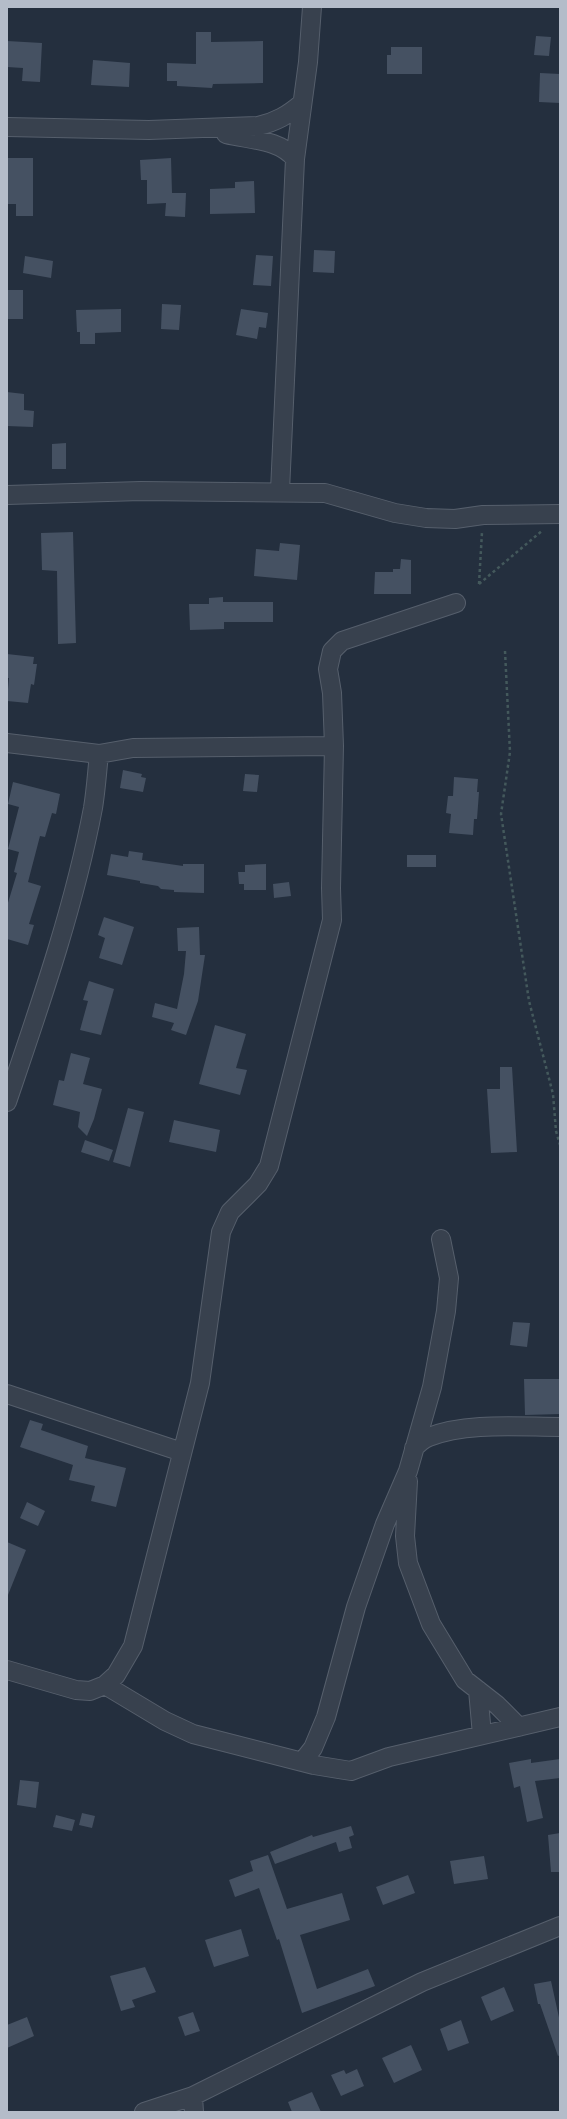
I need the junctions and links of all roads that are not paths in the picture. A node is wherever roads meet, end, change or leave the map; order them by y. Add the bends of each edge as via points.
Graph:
1 (312, 7) edge
2 (302, 103) junction
3 (7, 127) edge
4 (204, 129) junction
5 (295, 159) junction
6 (280, 491) junction
7 (7, 495) edge
8 (555, 520) edge
9 (456, 603) dead end
10 (7, 743) edge
11 (334, 746) junction
12 (99, 754) junction
13 (7, 1102) edge
14 (441, 1239) dead end
15 (7, 1394) edge
16 (560, 1427) edge
17 (414, 1448) junction
18 (182, 1452) junction
19 (408, 1471) junction
20 (7, 1670) edge
21 (105, 1685) junction
22 (478, 1690) junction
23 (560, 1717) edge
24 (519, 1727) junction
25 (482, 1735) junction
26 (302, 1762) junction
27 (560, 1926) edge
28 (194, 2104) edge
29 (144, 2112) edge

1 - 2 street
2 - 4 street via 286,116 270,123
2 - 5 street
3 - 4 street via 99,130
4 - 5 street via 279,146 290,152
5 - 6 street
6 - 7 street
6 - 8 street via 325,493 396,513 426,518 455,519 483,515
9 - 11 street via 342,641 332,651 328,669 332,692
10 - 12 street
11 - 12 street via 133,748
11 - 18 street via 332,920 269,1166 258,1184 230,1212 222,1232 200,1383
12 - 13 street via 93,807 76,884 38,1011
14 - 17 street via 449,1278 446,1311 432,1387
15 - 18 street
16 - 17 street via 450,1431 428,1437
17 - 19 street
18 - 21 street via 133,1646 116,1675
19 - 22 street via 405,1536 408,1564 431,1624 465,1680
19 - 26 street via 385,1524 356,1606 326,1717 313,1748
20 - 21 street via 76,1690 90,1691
21 - 26 street via 165,1721 193,1734
22 - 24 street
22 - 25 street
23 - 24 street
24 - 25 street
25 - 26 street via 389,1757 351,1771
27 - 28 street via 422,1982
28 - 29 street

